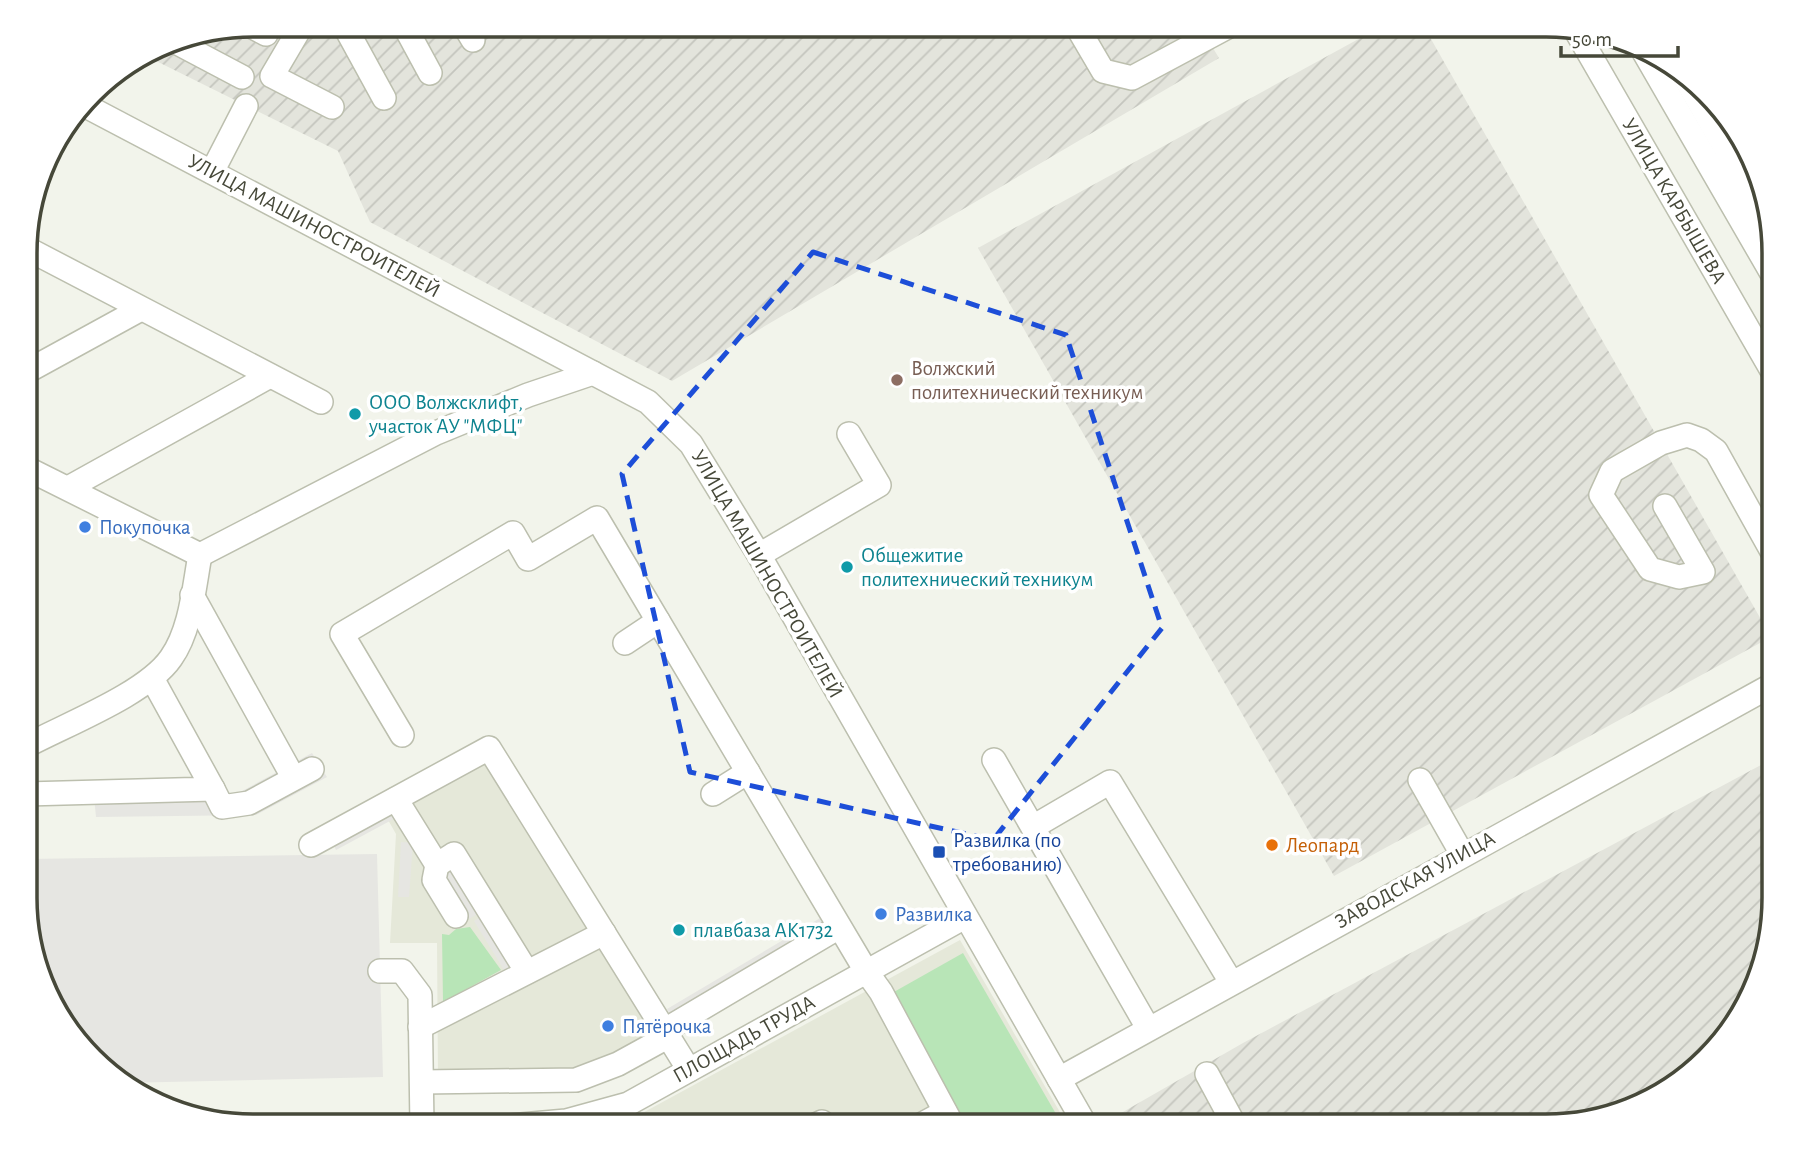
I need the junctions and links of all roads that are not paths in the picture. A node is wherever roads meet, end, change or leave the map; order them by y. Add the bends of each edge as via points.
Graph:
1 (294, 37) edge
2 (351, 37) edge
3 (411, 37) edge
4 (1083, 37) edge
5 (1207, 37) edge
6 (1581, 40) edge
7 (186, 47) edge
8 (1651, 64) edge
9 (430, 73) dead end
10 (242, 77) dead end
11 (1696, 97) edge
12 (384, 98) dead end
13 (246, 106) dead end
14 (332, 107) dead end
15 (92, 108) edge
16 (212, 172) junction
17 (1756, 201) edge
18 (37, 254) edge
19 (1762, 255) edge
20 (141, 309) junction
21 (1762, 353) edge
22 (37, 366) edge
23 (593, 373) junction
24 (270, 376) junction
25 (321, 402) dead end
26 (849, 434) dead end
27 (37, 473) edge
28 (68, 488) junction
29 (1665, 506) dead end
30 (1762, 533) edge
31 (200, 555) junction
32 (759, 555) junction
33 (192, 595) junction
34 (658, 621) junction
35 (625, 643) dead end
36 (153, 680) junction
37 (1762, 691) edge
38 (402, 735) dead end
39 (37, 740) edge
40 (994, 760) dead end
41 (748, 772) junction
42 (1420, 780) dead end
43 (212, 789) junction
44 (37, 794) edge
45 (713, 794) dead end
46 (396, 799) junction
47 (1032, 827) junction
48 (311, 845) dead end
49 (1462, 854) junction
50 (437, 865) junction
51 (456, 916) dead end
52 (965, 916) junction
53 (839, 927) junction
54 (604, 933) junction
55 (380, 971) dead end
56 (866, 971) junction
57 (527, 972) junction
58 (1231, 982) junction
59 (420, 1027) junction
60 (1148, 1028) junction
61 (667, 1033) junction
62 (689, 1070) junction
63 (1207, 1074) dead end
64 (1059, 1079) junction
65 (422, 1082) junction
66 (422, 1114) edge
67 (598, 1114) edge
68 (946, 1114) edge
69 (1079, 1114) edge
70 (1229, 1114) edge

1 - 14 street via 272,76
2 - 12 street
3 - 9 street
4 - 5 street via 1103,71 1132,78
6 - 21 street, УЛИЦА КАРБЫШЕВА
7 - 10 street
8 - 19 street
11 - 17 street
13 - 16 street
15 - 16 street, УЛИЦА МАШИНОСТРОИТЕЛЕЙ
16 - 23 street, УЛИЦА МАШИНОСТРОИТЕЛЕЙ
18 - 20 street
20 - 22 street
20 - 24 street
23 - 31 street via 436,433
23 - 32 street, УЛИЦА МАШИНОСТРОИТЕЛЕЙ via 648,402 691,444
24 - 25 street
24 - 28 street
26 - 32 street via 879,485
27 - 28 street
28 - 31 street
29 - 30 street via 1703,572 1679,577 1650,569 1601,495 1612,471 1661,443 1687,435 1716,451
31 - 33 street
32 - 52 street, УЛИЦА МАШИНОСТРОИТЕЛЕЙ
33 - 36 street via 173,656
33 - 43 street via 302,773 250,803 222,807
34 - 35 street
34 - 38 street via 597,518 528,559 513,533 342,634
34 - 41 street
36 - 39 street
36 - 43 street
37 - 49 street, ЗАВОДСКАЯ УЛИЦА
40 - 47 street
41 - 45 street
41 - 53 street
42 - 49 street
43 - 44 street
46 - 48 street
46 - 50 street
46 - 54 street via 489,748
47 - 58 street via 1110,782
47 - 60 street
49 - 58 street, ЗАВОДСКАЯ УЛИЦА
50 - 51 street via 434,880
50 - 57 street via 454,854
52 - 56 street, ПЛОЩАДЬ ТРУДА
52 - 64 street, УЛИЦА МАШИНОСТРОИТЕЛЕЙ
53 - 56 street
53 - 61 street
54 - 57 street
54 - 61 street
55 - 59 street via 402,971 420,995
56 - 62 street, ПЛОЩАДЬ ТРУДА
56 - 68 street
57 - 59 street
58 - 60 street, ЗАВОДСКАЯ УЛИЦА
59 - 65 street
60 - 64 street, ЗАВОДСКАЯ УЛИЦА
61 - 62 street
61 - 65 street via 618,1064 576,1080
62 - 67 street, ПЛОЩАДЬ ТРУДА via 628,1104
63 - 70 street
64 - 69 street, УЛИЦА МАШИНОСТРОИТЕЛЕЙ
65 - 66 street

